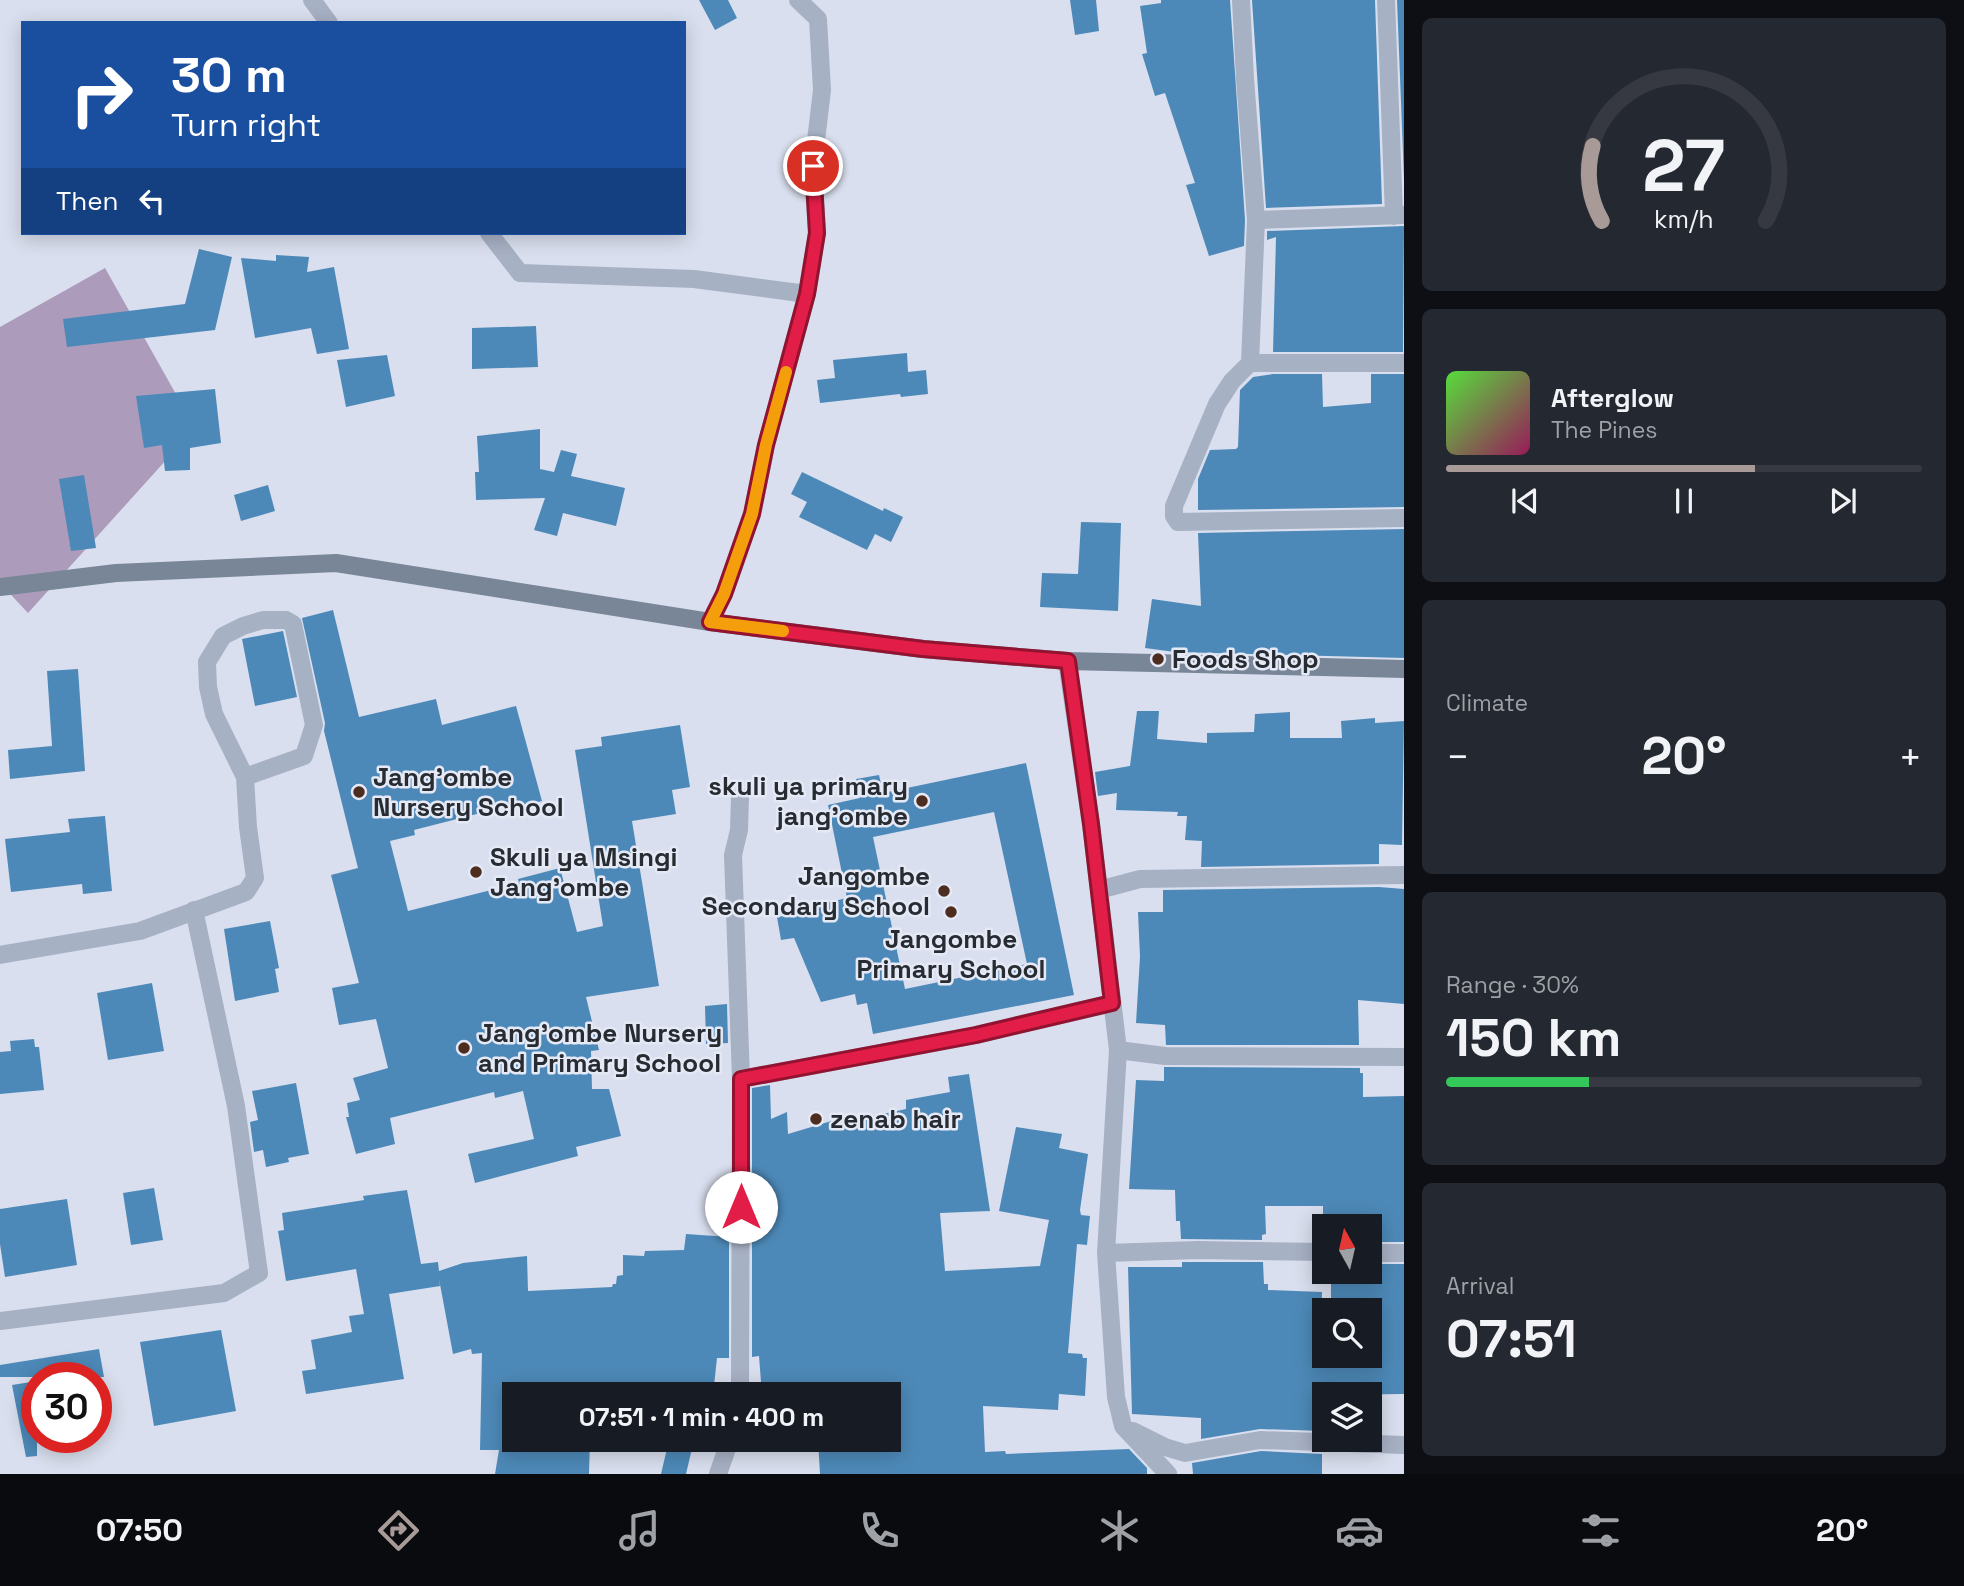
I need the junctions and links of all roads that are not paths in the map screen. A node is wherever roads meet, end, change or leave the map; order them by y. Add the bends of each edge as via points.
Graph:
1 (312, 0) edge
2 (798, 0) edge
3 (1241, 0) edge
4 (1386, 0) edge
5 (328, 21) edge
6 (1399, 216) edge
7 (1256, 220) junction
8 (491, 235) edge
9 (807, 294) junction
10 (1250, 363) junction
11 (1404, 363) edge
12 (1404, 518) edge
13 (0, 587) edge
14 (710, 622) junction
15 (1068, 661) junction
16 (1404, 669) edge
17 (245, 777) junction
18 (740, 797) dead end
19 (1404, 875) edge
20 (1099, 890) junction
21 (194, 910) junction
22 (0, 956) edge
23 (1112, 1003) junction
24 (1118, 1050) junction
25 (1404, 1057) edge
26 (741, 1079) junction
27 (1105, 1252) junction
28 (1312, 1252) edge
29 (1382, 1252) edge
30 (1404, 1253) edge
31 (0, 1321) edge
32 (740, 1382) edge
33 (1123, 1426) junction
34 (1404, 1445) edge
35 (726, 1452) edge
36 (718, 1474) edge
37 (1168, 1474) edge

1 - 5 street
2 - 9 street via 818,19 822,90 813,166 817,233
3 - 7 street
4 - 6 street
6 - 7 street
7 - 10 street
8 - 9 street via 520,273 694,279
9 - 14 street via 752,514
10 - 11 street
10 - 12 street via 1217,404 1174,506 1178,522
13 - 14 main road via 116,573 336,563
14 - 15 main road via 923,649
15 - 16 main road
15 - 20 street
17 - 17 street via 214,714 207,662 223,636 263,620 286,620 293,624 298,640 314,725 310,741 304,756
17 - 21 street via 255,878 246,892
18 - 26 street via 733,855
19 - 20 street via 1140,879
20 - 23 street
21 - 22 street via 140,931
21 - 31 street via 236,1106 259,1273 224,1293
23 - 24 street
23 - 26 street via 976,1035
24 - 25 street via 1165,1056
24 - 27 street
26 - 32 street
27 - 28 street
27 - 33 street via 1116,1397
29 - 30 street
33 - 34 street via 1185,1453 1261,1440
33 - 37 street
35 - 36 street

